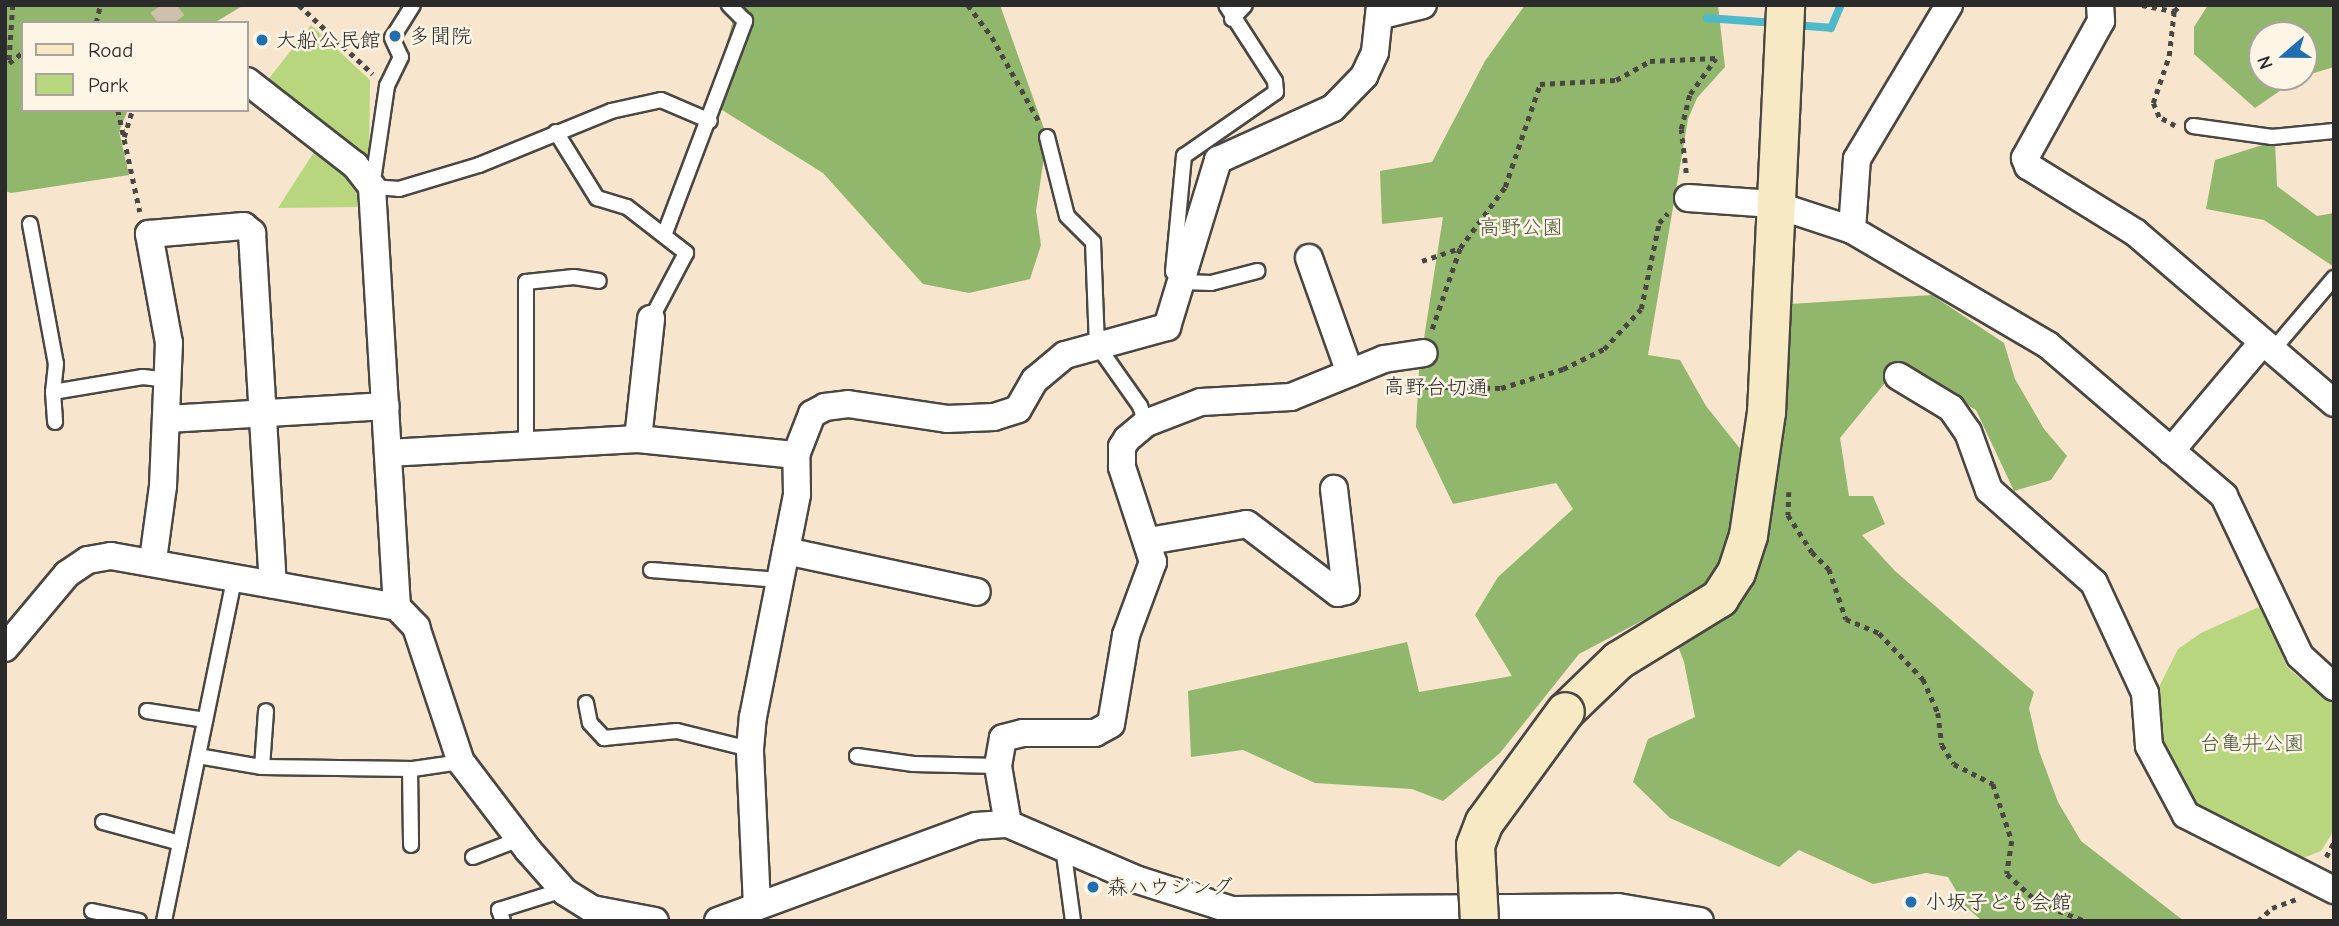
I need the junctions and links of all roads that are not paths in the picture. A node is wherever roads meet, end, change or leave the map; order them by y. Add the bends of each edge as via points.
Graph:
1 (413, 5) edge
2 (729, 5) edge
3 (1245, 5) edge
4 (1423, 5) edge
5 (1785, 5) edge
6 (1949, 5) edge
7 (2100, 5) edge
8 (1381, 10) edge
9 (1229, 12) edge
10 (248, 83) edge
11 (710, 121) junction
12 (2193, 126) road end
13 (2334, 131) edge
14 (556, 132) junction
15 (1047, 137) road end
16 (372, 187) junction
17 (1688, 198) road end
18 (1773, 204) junction
19 (30, 224) dead end
20 (1852, 230) junction
21 (665, 233) junction
22 (1309, 258) dead end
23 (1257, 271) dead end
24 (2334, 278) edge
25 (599, 281) dead end
26 (1180, 291) junction
27 (651, 318) joint
28 (1097, 345) junction
29 (2267, 347) junction
30 (1424, 353) road end
31 (1350, 373) junction
32 (1898, 376) dead end
33 (168, 380) junction
34 (53, 392) junction
35 (2334, 403) edge
36 (386, 407) junction
37 (264, 413) junction
38 (168, 419) junction
39 (55, 422) dead end
40 (1146, 423) junction
41 (638, 439) junction
42 (526, 442) junction
43 (2171, 451) junction
44 (388, 453) junction
45 (796, 455) junction
46 (1334, 489) dead end
47 (1149, 541) junction
48 (786, 551) junction
49 (153, 560) junction
50 (650, 570) dead end
51 (235, 575) junction
52 (780, 580) junction
53 (273, 584) junction
54 (977, 592) dead end
55 (397, 607) junction
56 (5, 648) edge
57 (2334, 687) edge
58 (586, 703) dead end
59 (146, 711) dead end
60 (266, 711) dead end
61 (205, 720) junction
62 (750, 750) junction
63 (198, 756) junction
64 (857, 756) dead end
65 (461, 762) junction
66 (998, 766) junction
67 (262, 767) junction
68 (410, 769) junction
69 (103, 822) dead end
70 (1008, 824) junction
71 (520, 839) junction
72 (180, 843) junction
73 (411, 845) dead end
74 (1063, 848) junction
75 (473, 857) dead end
76 (2327, 886) edge
77 (563, 890) junction
78 (757, 906) junction
79 (92, 911) dead end
80 (1232, 916) edge
81 (1501, 916) edge
82 (628, 920) edge
83 (139, 921) edge
84 (164, 921) edge
85 (503, 921) edge
86 (655, 921) edge
87 (719, 921) edge
88 (1073, 921) edge
89 (1700, 921) edge

1 - 16 lane via 392,38 401,57 387,86
2 - 11 lane via 746,21
3 - 9 lane
4 - 8 street
5 - 18 street
6 - 20 street via 1857,159
7 - 29 street via 2101,21 2025,158 2028,166 2136,233
8 - 26 street via 1375,52 1364,76 1333,107 1218,160
9 - 26 lane via 1275,81 1276,92 1184,156 1172,283
10 - 16 street via 355,165
11 - 14 lane via 661,100 611,111
11 - 21 lane
12 - 13 lane via 2273,137
14 - 16 lane via 479,164 399,189
14 - 21 lane via 597,198 627,207
15 - 28 lane via 1067,216 1093,242
16 - 36 street
17 - 18 street
18 - 20 street
18 - 81 street, bridge via 1765,418 1748,535 1736,572 1719,598 1618,660 1565,710 1484,822 1475,845
19 - 34 lane via 56,364
20 - 43 street via 2048,345
21 - 27 lane via 686,253
22 - 31 street
23 - 26 lane
24 - 29 lane
25 - 42 lane via 574,277 526,282
26 - 28 street via 1167,327
27 - 41 street
28 - 40 lane via 1140,406
28 - 45 street via 1065,355 1034,380 1018,409 993,417 947,419 848,404 825,407 812,414
29 - 35 street
29 - 43 street
30 - 31 street via 1384,359
31 - 40 street via 1291,397 1201,402
32 - 76 street via 1951,408 1968,432 1989,490 2094,583 2146,693 2149,746 2186,815
33 - 34 lane via 143,377
33 - 37 street via 169,343 149,234 244,226 251,233
33 - 38 street
34 - 39 lane
36 - 37 street
36 - 44 street
37 - 38 street
37 - 53 street
38 - 49 street
40 - 47 street via 1127,439 1121,457
41 - 42 street
41 - 45 street
42 - 44 street
43 - 57 street via 2224,496 2300,656
44 - 55 street
45 - 48 street via 797,494
46 - 47 street via 1346,591 1338,593 1247,524
47 - 66 street via 1153,562 1126,635 1111,724 1095,733 1023,733 1003,738
48 - 52 street
48 - 54 street
49 - 51 street
49 - 56 street via 111,556 88,560 48,592
50 - 52 lane
51 - 53 street
51 - 61 lane
52 - 62 street
53 - 55 street
55 - 65 street via 416,627
58 - 62 lane via 590,723 604,738 677,731
59 - 61 lane
60 - 67 lane
61 - 63 lane
62 - 78 street
63 - 67 lane
63 - 72 lane
64 - 66 lane via 913,764
65 - 68 lane
65 - 71 street
66 - 70 street
67 - 68 lane
68 - 73 lane
69 - 72 lane
70 - 74 street
70 - 78 street via 976,827
71 - 75 lane
71 - 77 street
72 - 84 lane
74 - 80 street
74 - 88 lane
77 - 82 street via 592,909
77 - 85 lane via 499,910
78 - 87 street
79 - 83 lane
80 - 81 street
81 - 89 street via 1618,907
82 - 86 street

